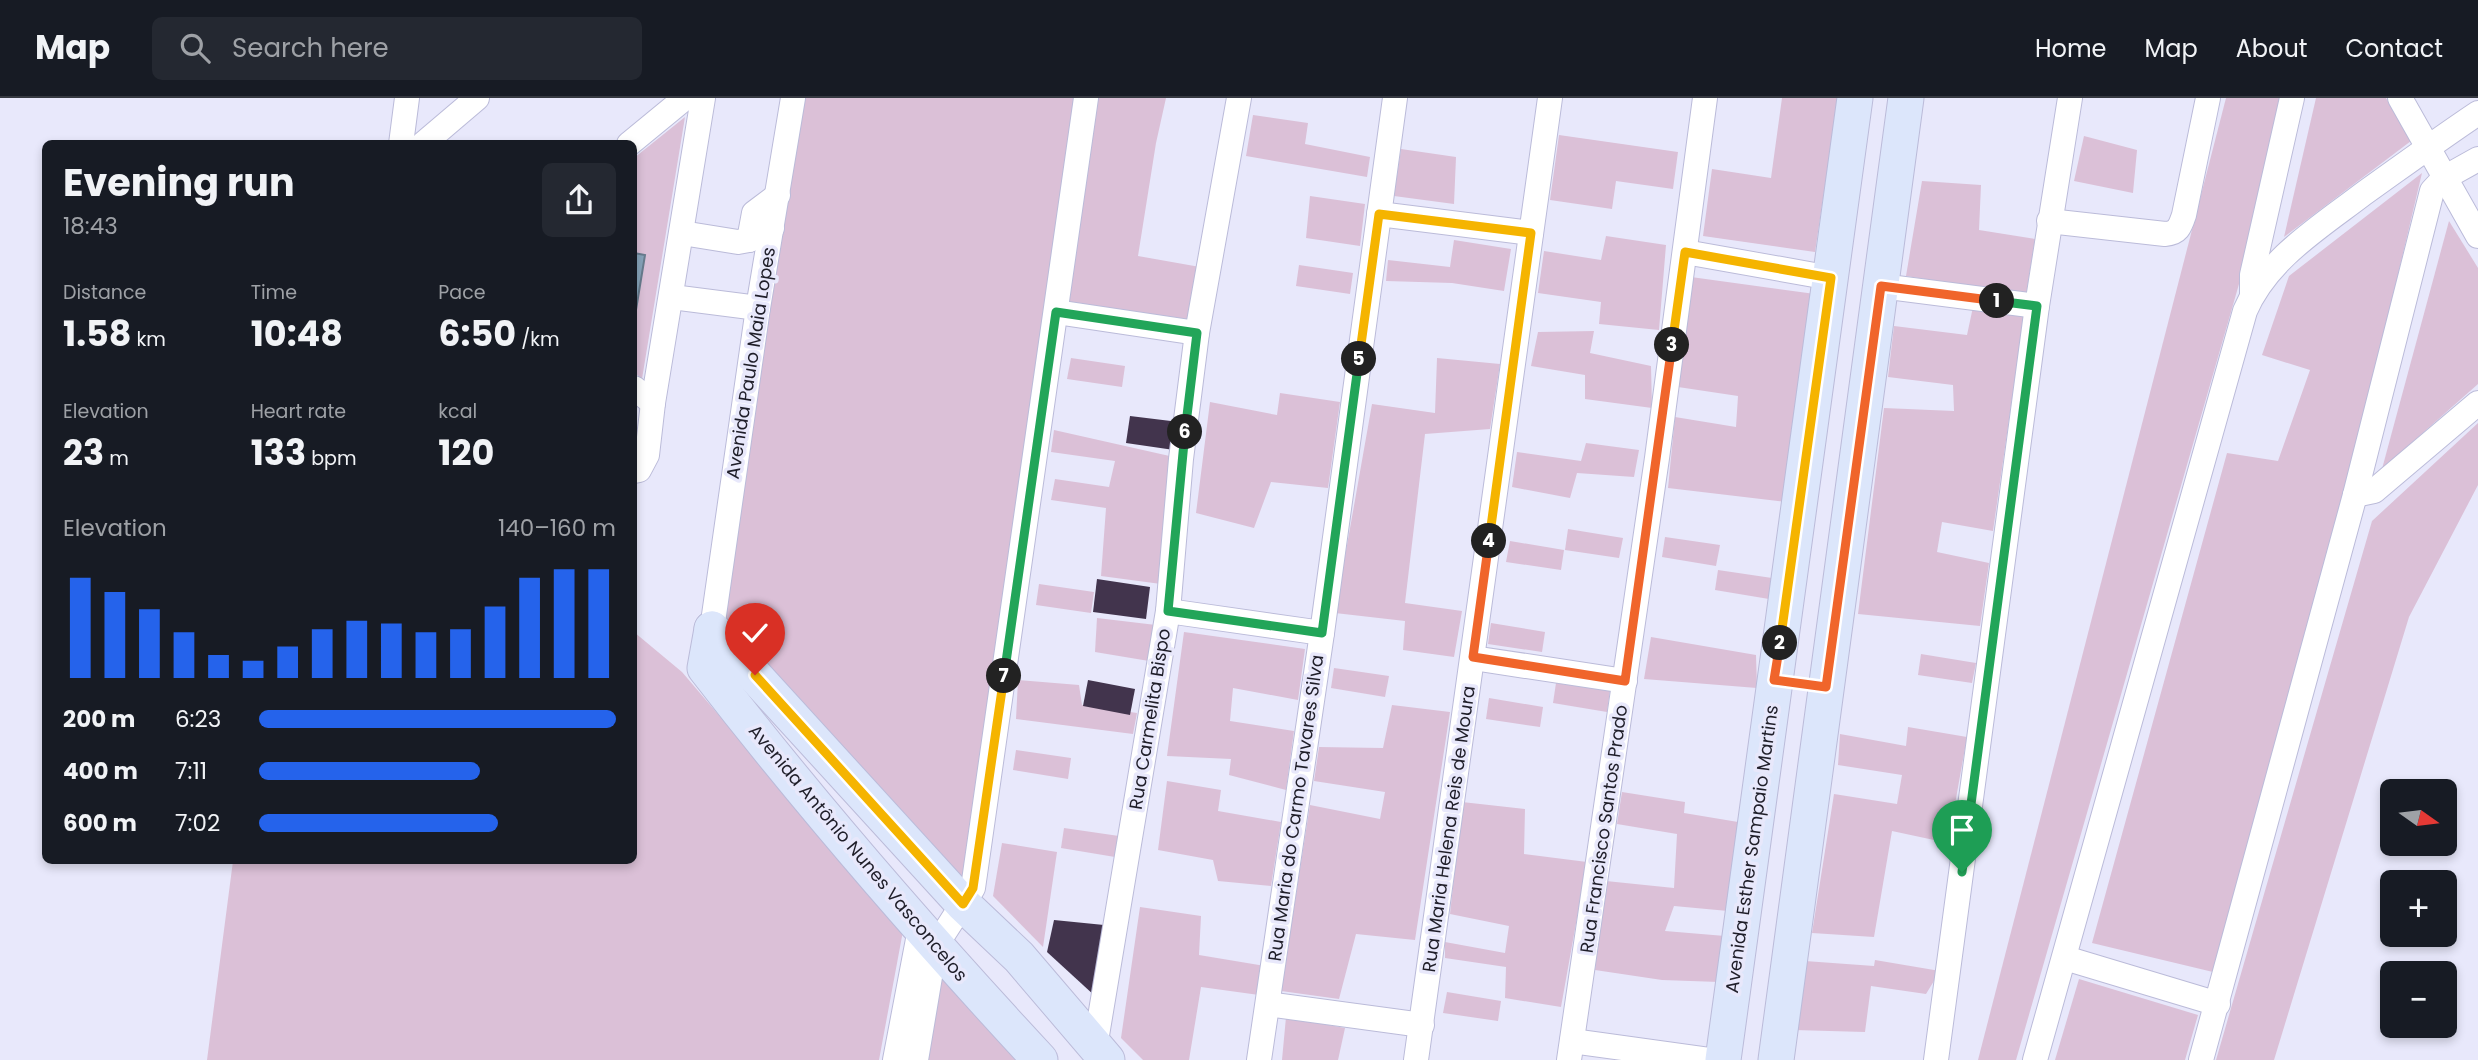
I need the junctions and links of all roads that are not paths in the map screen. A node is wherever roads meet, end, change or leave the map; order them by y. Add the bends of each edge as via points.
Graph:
1 (407, 98) edge
2 (477, 98) edge
3 (685, 98) edge
4 (703, 98) edge
5 (793, 98) edge
6 (1086, 98) edge
7 (1239, 98) edge
8 (1395, 98) edge
9 (1550, 98) edge
10 (1705, 98) edge
11 (1855, 98) edge
12 (1906, 98) edge
13 (2070, 98) edge
14 (2208, 98) edge
15 (2292, 98) edge
16 (2400, 98) edge
17 (2478, 113) edge
18 (402, 140) edge
19 (428, 140) edge
20 (634, 140) edge
21 (2427, 147) junction
22 (2478, 159) edge
23 (2444, 178) junction
24 (778, 195) junction
25 (1379, 214) junction
26 (2049, 221) junction
27 (772, 228) junction
28 (682, 233) junction
29 (1531, 233) junction
30 (2478, 236) edge
31 (749, 240) junction
32 (1685, 252) junction
33 (1831, 278) junction
34 (1881, 286) junction
35 (2252, 296) junction
36 (672, 297) junction
37 (2037, 306) junction
38 (758, 308) junction
39 (1056, 312) junction
40 (1197, 333) junction
41 (637, 390) edge
42 (653, 403) junction
43 (2478, 403) edge
44 (637, 424) edge
45 (637, 470) edge
46 (2356, 495) junction
47 (1168, 611) junction
48 (712, 629) junction
49 (1322, 633) junction
50 (1473, 657) junction
51 (1774, 680) junction
52 (1625, 681) junction
53 (1826, 687) junction
54 (963, 904) junction
55 (928, 938) junction
56 (2065, 958) junction
57 (1268, 1004) junction
58 (2218, 1004) junction
59 (1422, 1025) junction
60 (1571, 1050) edge
61 (1101, 1054) edge
62 (895, 1060) edge
63 (916, 1060) edge
64 (1040, 1060) edge
65 (1259, 1060) edge
66 (1416, 1060) edge
67 (1709, 1060) edge
68 (1723, 1060) edge
69 (1776, 1060) edge
70 (1936, 1060) edge
71 (2035, 1060) edge
72 (2201, 1060) edge

1 - 18 street
2 - 19 street
3 - 20 street
4 - 28 street
5 - 24 street, Avenida Paulo Maia Lopes
6 - 39 street
7 - 40 street, Rua Carmelita Bispo
8 - 25 street, Rua Maria do Carmo Tavares Silva
9 - 29 street, Rua Maria Helena Reis de Moura
10 - 32 street, Rua Francisco Santos Prado
11 - 33 street, Avenida Esther Sampaio Martins
12 - 34 street
13 - 26 street
14 - 26 street via 2185,215 2175,233
15 - 35 street via 2252,275
16 - 21 street
17 - 21 street
21 - 23 street
21 - 35 street via 2298,242
22 - 23 street
23 - 30 street
23 - 46 street via 2432,191
24 - 27 street, Avenida Paulo Maia Lopes
24 - 31 street via 754,213
25 - 29 street
25 - 49 street, Rua Maria do Carmo Tavares Silva
26 - 37 street
27 - 31 street
27 - 38 street, Avenida Paulo Maia Lopes
28 - 31 street
28 - 36 street
29 - 50 street, Rua Maria Helena Reis de Moura
32 - 33 street
32 - 52 street, Rua Francisco Santos Prado
33 - 51 street, Avenida Esther Sampaio Martins
34 - 37 street
34 - 53 street
35 - 56 street
36 - 38 street
36 - 42 street
37 - 70 street
38 - 48 street, Avenida Paulo Maia Lopes
39 - 40 street
39 - 54 street via 973,888
40 - 47 street, Rua Carmelita Bispo
41 - 42 street
42 - 44 street
42 - 45 street via 648,455
43 - 46 street via 2374,491
46 - 58 street
47 - 49 street
47 - 61 street, Rua Carmelita Bispo
48 - 54 street, Avenida Antônio Nunes Vasconcelos
48 - 55 street, Avenida Antônio Nunes Vasconcelos via 705,668
49 - 57 street, Rua Maria do Carmo Tavares Silva
50 - 52 street
50 - 59 street, Rua Maria Helena Reis de Moura
51 - 53 street
51 - 68 street, Avenida Esther Sampaio Martins
52 - 60 street, Rua Francisco Santos Prado
53 - 69 street
54 - 55 street
54 - 61 street, Avenida Antônio Nunes Vasconcelos via 1019,957
55 - 62 street
55 - 63 street
55 - 64 street, Avenida Antônio Nunes Vasconcelos
56 - 58 street
56 - 71 street
57 - 59 street
57 - 65 street, Rua Maria do Carmo Tavares Silva
58 - 72 street
59 - 66 street, Rua Maria Helena Reis de Moura
60 - 67 street

